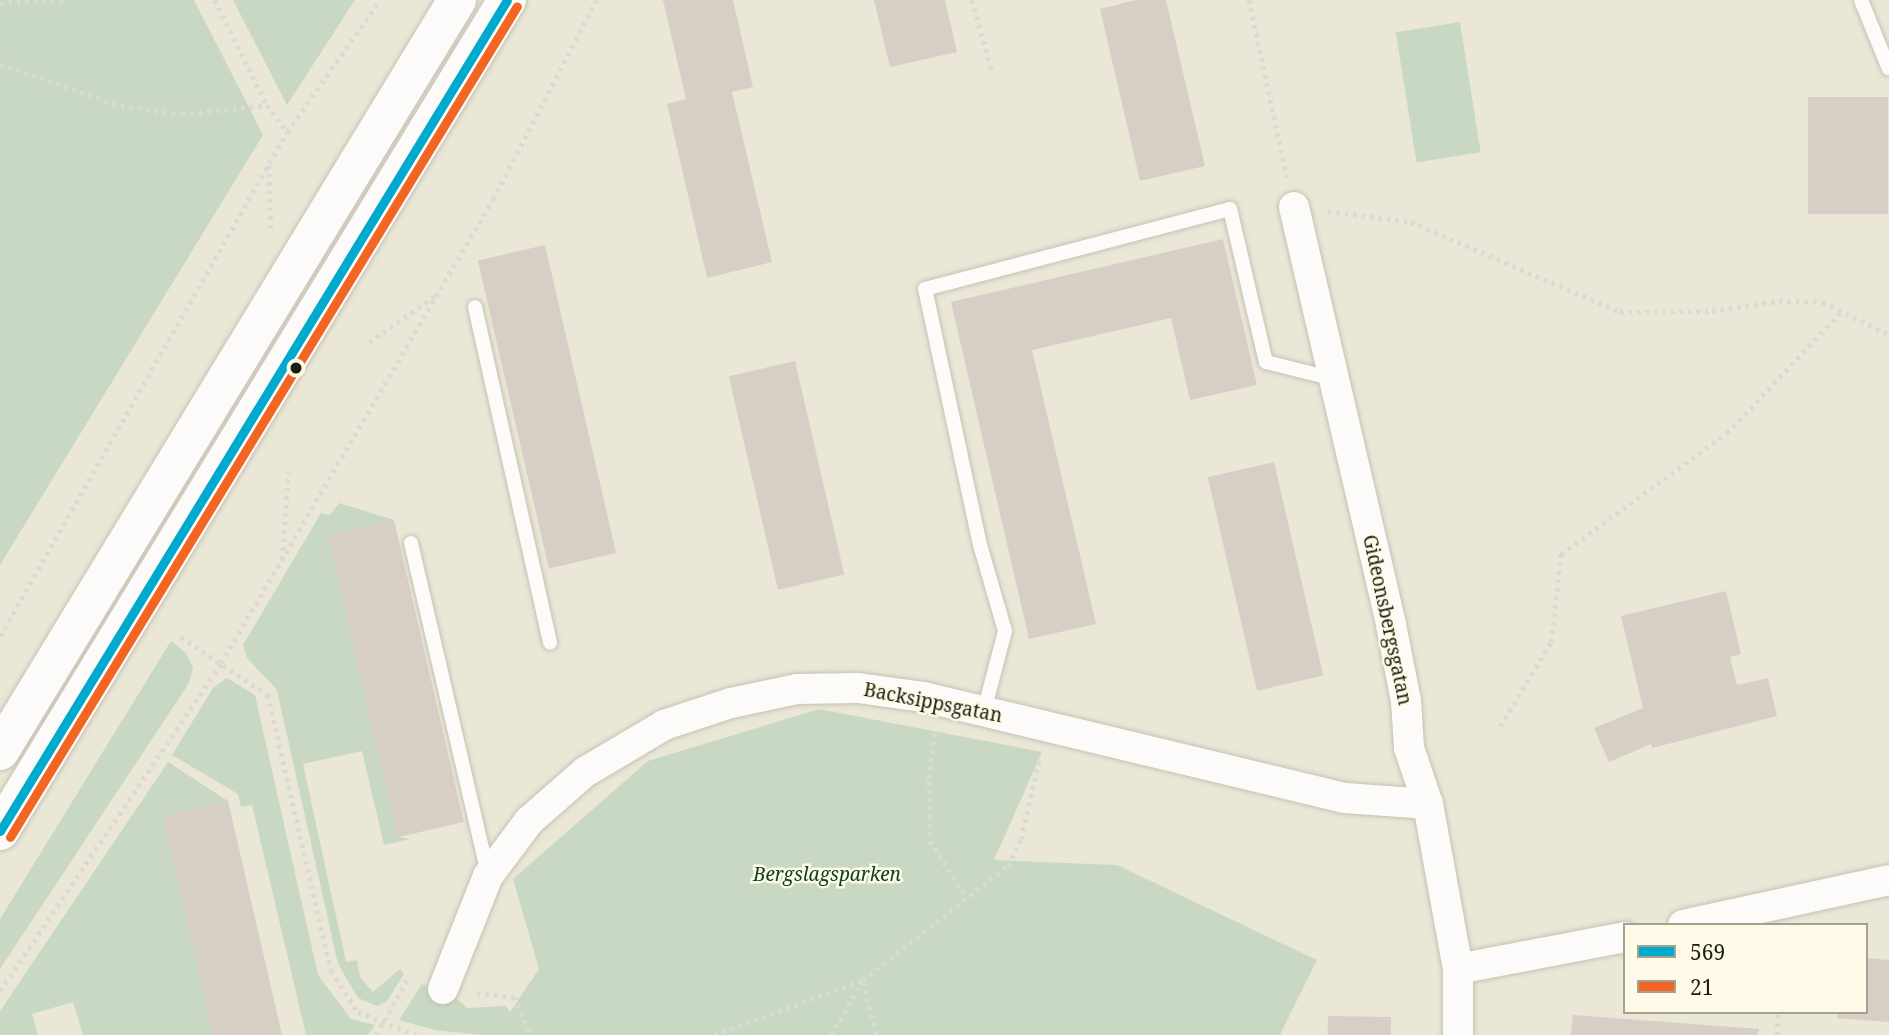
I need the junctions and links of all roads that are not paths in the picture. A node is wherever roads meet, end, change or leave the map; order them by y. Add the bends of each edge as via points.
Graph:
1 (457, 0) edge
2 (507, 0) edge
3 (1861, 0) edge
4 (1889, 69) edge
5 (1294, 207) road end
6 (475, 307) dead end
7 (1334, 379) junction
8 (411, 543) dead end
9 (550, 643) dead end
10 (984, 711) junction
11 (0, 751) edge
12 (1428, 804) junction
13 (0, 831) edge
14 (488, 876) junction
15 (1889, 880) edge
16 (1692, 923) edge
17 (1623, 937) edge
18 (1458, 969) junction
19 (443, 989) road end
20 (1458, 1035) edge

1 - 11 highway
2 - 13 highway
3 - 4 lane
5 - 7 street, Gideonsbergsgatan
6 - 9 lane
7 - 10 lane via 1266,362 1230,209 925,289 980,545 1005,631
7 - 12 street, Gideonsbergsgatan via 1391,625 1406,701 1409,748
8 - 14 lane
10 - 12 street, Backsippsgatan via 1345,798
10 - 14 street, Backsippsgatan via 858,688 797,689 731,703 664,725 585,772 530,821
12 - 18 street, Gideonsbergsgatan
14 - 19 street, Backsippsgatan
15 - 16 street
17 - 18 street
18 - 20 street, Gideonsbergsgatan

